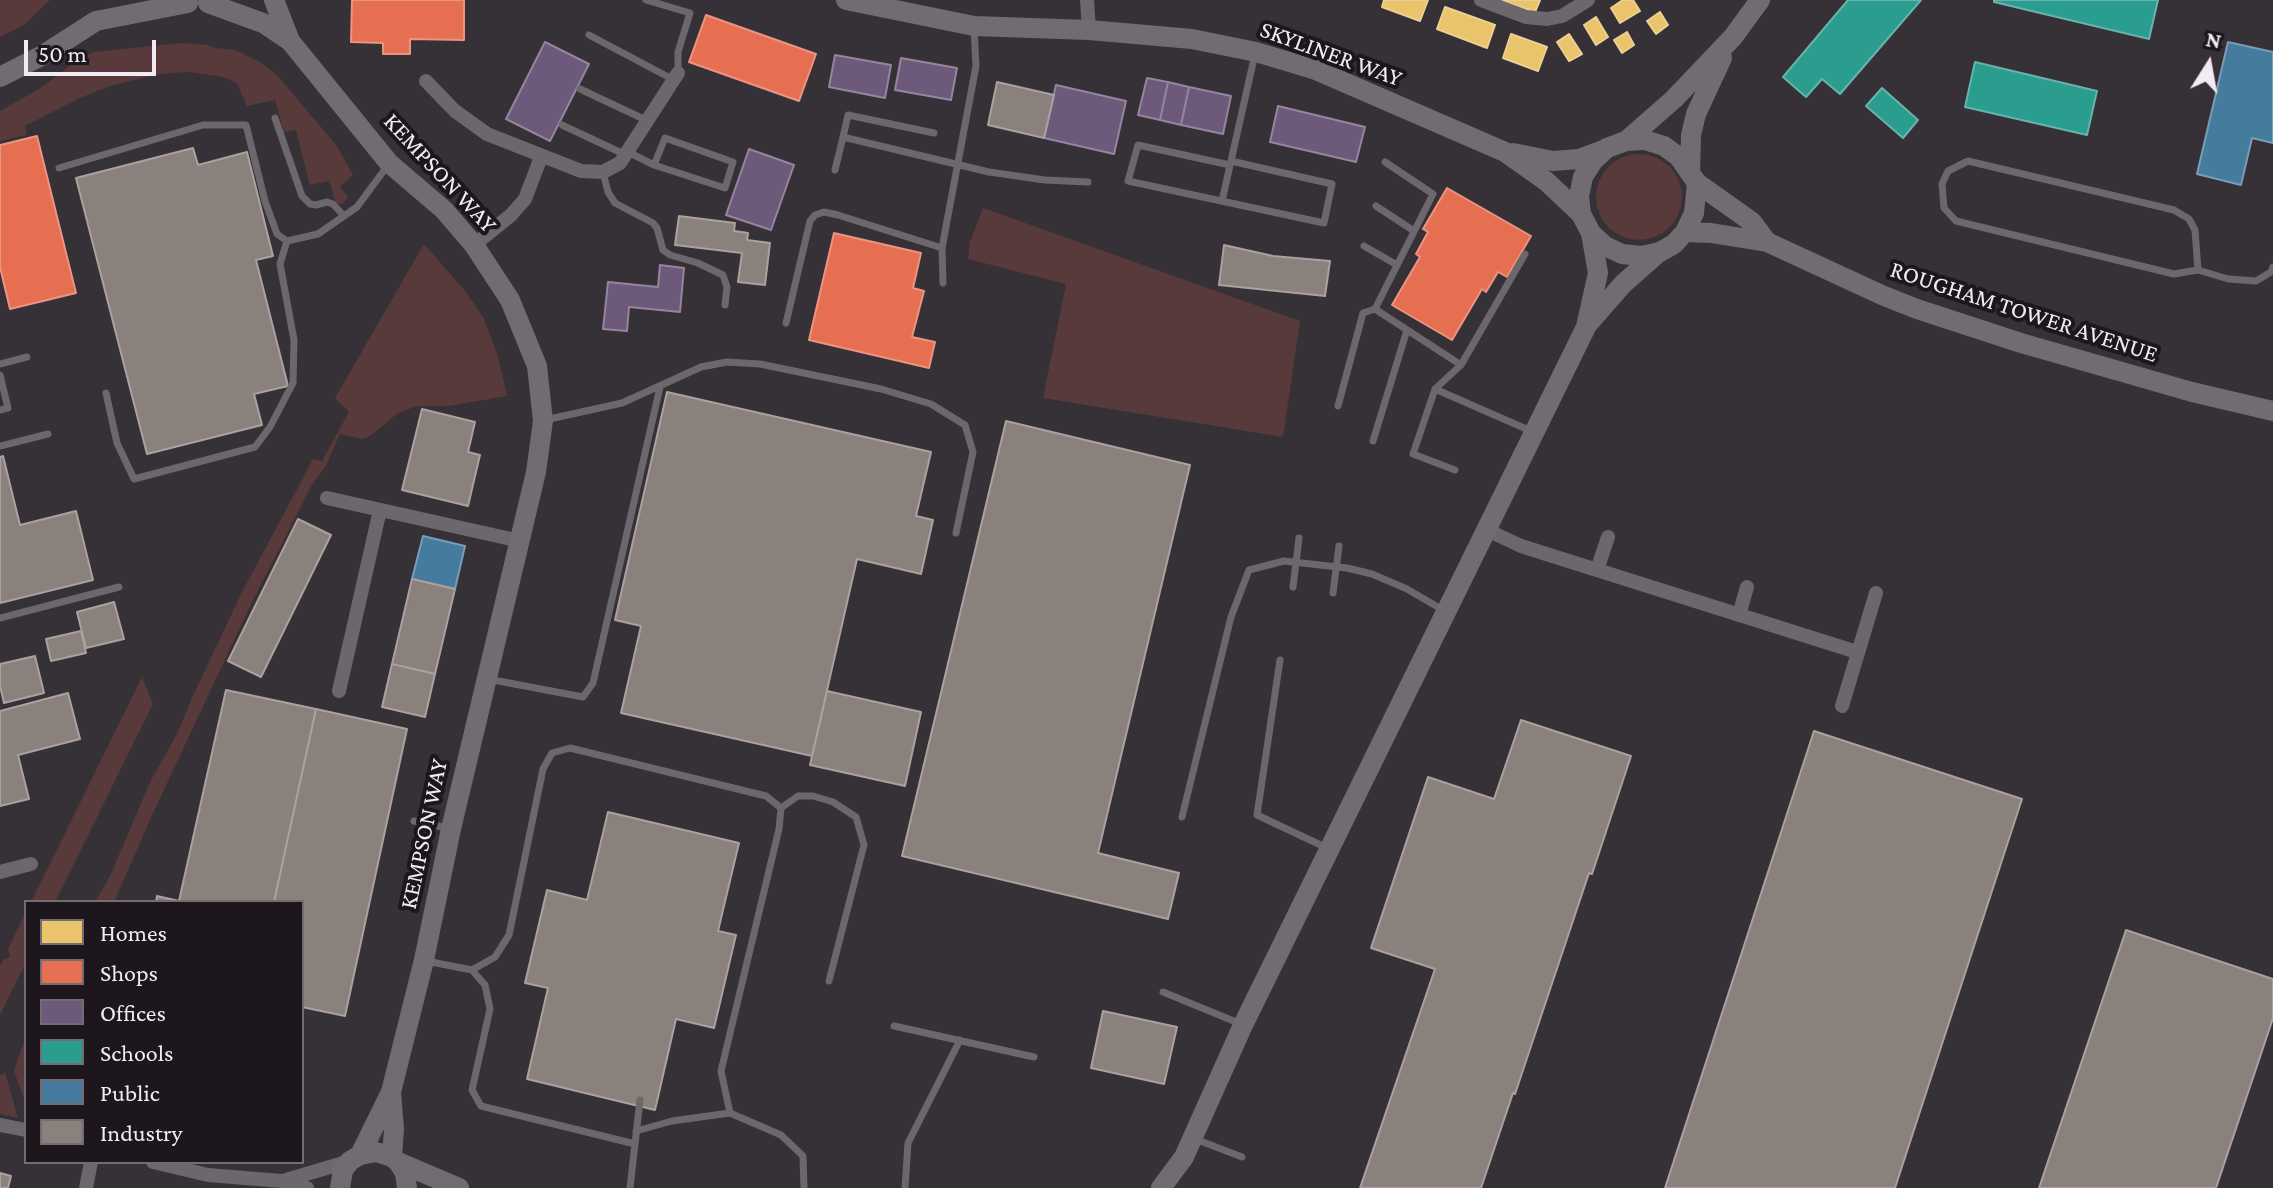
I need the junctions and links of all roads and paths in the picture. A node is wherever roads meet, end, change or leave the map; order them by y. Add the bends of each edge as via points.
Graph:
1 (107, 0) edge
2 (274, 0) edge
3 (646, 0) edge
4 (846, 0) edge
5 (1087, 0) edge
6 (1481, 0) edge
7 (1588, 0) edge
8 (1760, 0) edge
9 (198, 2) edge
10 (96, 21) junction
11 (974, 26) junction
12 (1089, 30) junction
13 (589, 35) dead end
14 (1733, 37) junction
15 (290, 41) junction
16 (1256, 52) junction
17 (676, 76) junction
18 (0, 77) edge
19 (426, 81) dead end
20 (580, 89) dead end
21 (275, 118) dead end
22 (648, 121) junction
23 (562, 125) dead end
24 (934, 133) dead end
25 (843, 137) junction
26 (1617, 145) junction
27 (1505, 152) junction
28 (627, 153) junction
29 (541, 157) junction
30 (1385, 162) dead end
31 (389, 163) junction
32 (957, 163) junction
33 (1230, 163) junction
34 (654, 165) junction
35 (59, 168) dead end
36 (835, 170) dead end
37 (603, 172) junction
38 (1694, 178) junction
39 (1088, 182) dead end
40 (1222, 201) junction
41 (1376, 206) dead end
42 (1581, 214) junction
43 (344, 216) junction
44 (1414, 231) junction
45 (1685, 232) junction
46 (1591, 233) junction
47 (287, 241) junction
48 (1767, 242) junction
49 (474, 245) junction
50 (1364, 246) dead end
51 (942, 248) junction
52 (1660, 252) junction
53 (1525, 254) dead end
54 (1397, 265) junction
55 (2198, 270) junction
56 (2272, 271) edge
57 (943, 283) dead end
58 (725, 305) dead end
59 (1375, 309) junction
60 (786, 323) dead end
61 (1586, 327) junction
62 (1407, 330) junction
63 (27, 357) dead end
64 (0, 364) edge
65 (1461, 365) junction
66 (0, 375) edge
67 (660, 387) junction
68 (1435, 389) junction
69 (106, 393) dead end
70 (1338, 406) dead end
71 (0, 410) edge
72 (2273, 411) edge
73 (543, 421) junction
74 (1533, 432) junction
75 (48, 434) dead end
76 (1373, 441) dead end
77 (0, 446) edge
78 (1455, 470) dead end
79 (327, 498) dead end
80 (380, 510) junction
81 (1487, 530) junction
82 (956, 533) dead end
83 (1608, 537) dead end
84 (1299, 538) dead end
85 (520, 541) junction
86 (1339, 546) dead end
87 (1295, 562) junction
88 (1336, 567) junction
89 (1597, 570) junction
90 (119, 587) dead end
91 (1293, 587) dead end
92 (1747, 587) dead end
93 (1333, 593) dead end
94 (1876, 593) dead end
95 (1445, 611) junction
96 (1739, 615) junction
97 (0, 618) edge
98 (1857, 652) junction
99 (1280, 660) dead end
100 (486, 678) junction
101 (339, 691) dead end
102 (1842, 706) dead end
103 (781, 808) junction
104 (1182, 817) dead end
105 (414, 821) dead end
106 (451, 829) junction
107 (1329, 849) junction
108 (31, 864) dead end
109 (0, 872) edge
110 (424, 960) junction
111 (472, 970) junction
112 (829, 981) dead end
113 (1163, 992) dead end
114 (1243, 1025) junction
115 (894, 1026) dead end
116 (960, 1040) junction
117 (1034, 1057) dead end
118 (391, 1092) junction
119 (640, 1100) dead end
120 (730, 1113) junction
121 (1, 1125) edge
122 (24, 1130) edge
123 (636, 1131) junction
124 (635, 1144) junction
125 (1188, 1148) junction
126 (1242, 1157) dead end
127 (355, 1158) junction
128 (395, 1160) junction
129 (91, 1164) edge
130 (161, 1164) edge
131 (282, 1181) junction
132 (86, 1188) edge
133 (307, 1188) edge
134 (340, 1188) edge
135 (407, 1188) edge
136 (459, 1188) edge
137 (630, 1188) edge
138 (804, 1188) edge
139 (905, 1188) edge
140 (1161, 1188) edge
141 (1178, 1188) edge

1 - 10 street
2 - 15 street, KEMPSON WAY
3 - 17 lane via 690,13
4 - 11 street, SKYLINER WAY
5 - 12 street
6 - 7 street via 1547,19
8 - 14 street
9 - 10 street
9 - 15 street, KEMPSON WAY via 263,23
10 - 18 street
11 - 12 street, SKYLINER WAY
11 - 32 lane via 976,66
12 - 16 street, SKYLINER WAY via 1192,39
13 - 17 lane
14 - 26 street via 1674,99
14 - 38 street via 1696,114 1691,135
15 - 31 street, KEMPSON WAY
16 - 27 street, SKYLINER WAY via 1316,70
16 - 33 lane
17 - 22 street
19 - 29 street via 487,134
20 - 22 lane
21 - 43 lane via 302,196 310,204 333,204
22 - 28 street
23 - 28 lane
24 - 25 lane via 848,115
25 - 32 lane
25 - 36 lane
26 - 27 street, SKYLINER WAY via 1579,159 1553,161
26 - 38 street via 1645,140 1664,146
26 - 42 street via 1593,161 1583,177
27 - 42 street, SKYLINER WAY
28 - 34 lane
28 - 37 street
29 - 37 street via 581,171
29 - 49 street via 525,199
30 - 44 lane via 1433,194
31 - 43 lane via 357,207
31 - 49 street, KEMPSON WAY via 444,210
32 - 39 lane via 989,172
32 - 51 lane
33 - 40 lane
33 - 40 lane via 1138,145 1128,181
33 - 40 lane via 1332,184 1324,223
34 - 34 lane via 725,188 733,162 665,138
35 - 47 lane via 203,125 246,125 265,201 277,234
37 - 58 lane via 615,203 653,223 663,250 723,275
38 - 45 street via 1694,213
38 - 48 street, ROUGHAM TOWER AVENUE via 1752,222
41 - 44 lane
42 - 46 street
43 - 47 lane via 318,234
44 - 54 lane
45 - 48 street, ROUGHAM TOWER AVENUE
45 - 52 street
46 - 52 street via 1622,254
46 - 61 street via 1598,273
47 - 69 lane via 280,264 294,340 293,383 255,447 134,479 117,443
48 - 72 street, ROUGHAM TOWER AVENUE via 1932,314
49 - 73 street, KEMPSON WAY via 510,300 537,366
50 - 54 lane
51 - 57 lane
51 - 60 lane via 838,215 815,215
52 - 61 street
53 - 65 lane
54 - 59 lane
55 - 55 lane via 2174,274 1956,221 1944,208 1942,184 1948,171 1968,161 2174,210 2195,230
55 - 56 lane via 2256,281
59 - 62 lane
59 - 70 lane via 1363,313
61 - 74 street
62 - 65 lane
62 - 76 lane
63 - 64 lane
65 - 68 lane
66 - 71 lane via 8,408
67 - 73 lane via 622,403
67 - 82 lane via 701,367 760,364 931,404 965,425 973,452
67 - 100 lane via 593,683 583,697
68 - 74 lane
68 - 78 lane via 1413,454
73 - 85 street, KEMPSON WAY
74 - 81 street
75 - 77 lane
79 - 80 street
80 - 85 street
80 - 101 street
81 - 89 street
81 - 95 street
83 - 89 street
84 - 87 lane
85 - 100 street, KEMPSON WAY
86 - 88 lane
87 - 88 lane
87 - 91 lane
87 - 104 lane via 1249,570 1231,617
88 - 93 lane
88 - 95 lane via 1372,574
89 - 96 street
90 - 97 lane
92 - 96 street
94 - 98 street
95 - 107 street
96 - 98 street
98 - 102 street
99 - 107 lane via 1257,815
100 - 106 street, KEMPSON WAY
103 - 111 lane via 766,796 570,748 552,753 543,769 509,935 495,957
103 - 112 lane via 798,796 833,802 856,817 864,845
103 - 120 lane via 721,1071
105 - 106 lane
106 - 110 street, KEMPSON WAY
107 - 114 street
108 - 109 street
110 - 111 lane
110 - 118 street, KEMPSON WAY
111 - 124 lane via 485,985 490,1009 472,1090 481,1106
113 - 114 lane
114 - 125 street
115 - 116 lane
116 - 117 lane
116 - 139 lane via 908,1143
118 - 127 street, KEMPSON WAY
118 - 128 street, KEMPSON WAY
119 - 123 lane
120 - 123 lane
120 - 138 lane via 781,1135 803,1156
121 - 122 street
123 - 124 lane
124 - 137 lane
125 - 126 lane
125 - 140 street
125 - 141 street
127 - 128 street via 376,1152
127 - 131 street
127 - 134 street, KEMPSON WAY via 343,1170
128 - 135 street via 405,1173
128 - 136 street
129 - 132 street
130 - 131 street via 208,1175
131 - 133 street

